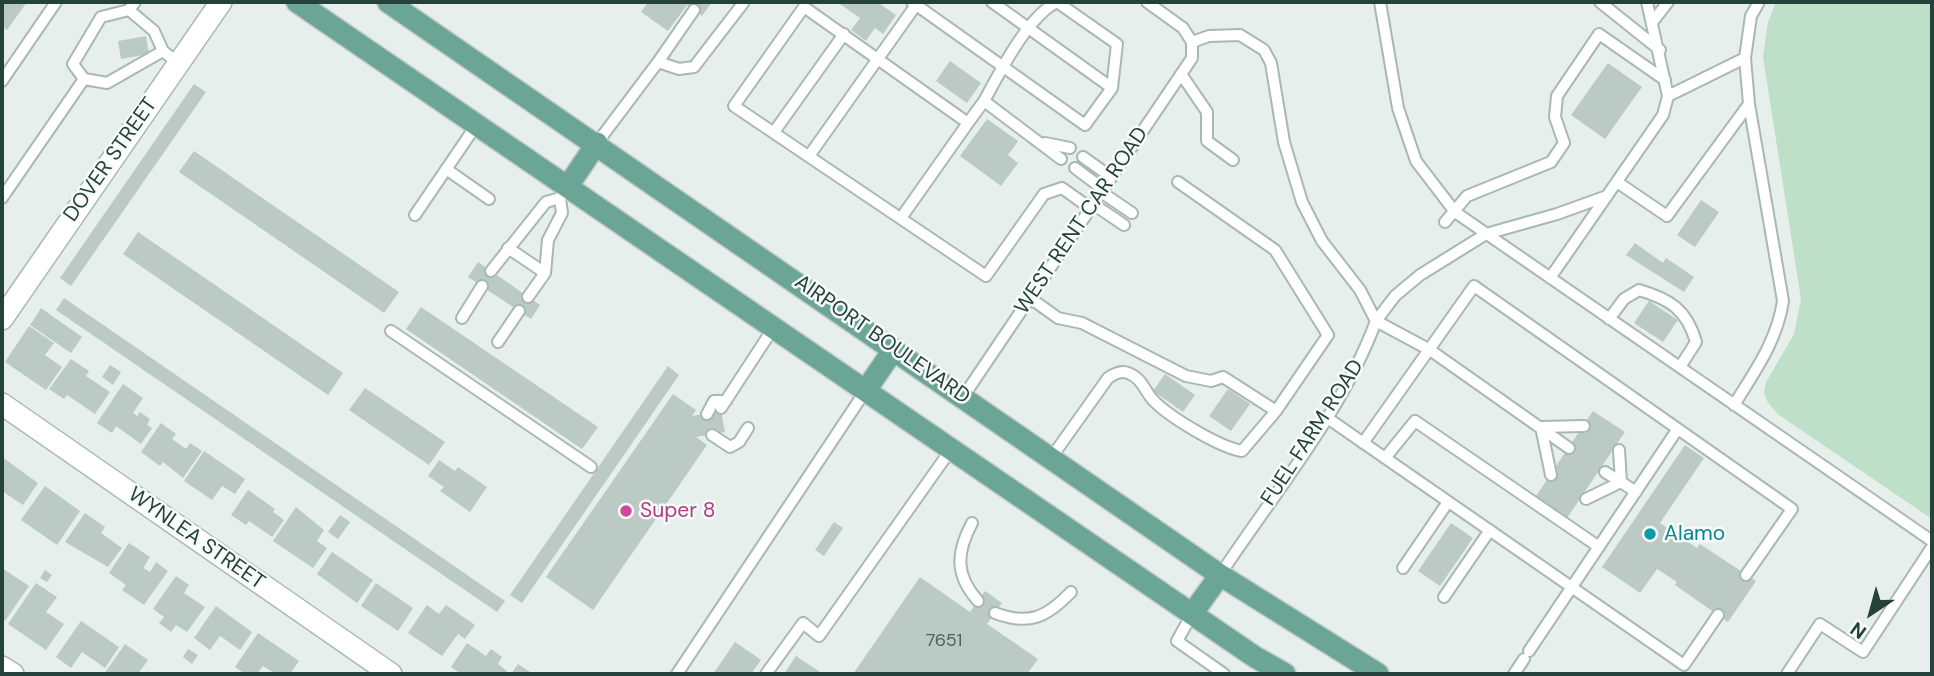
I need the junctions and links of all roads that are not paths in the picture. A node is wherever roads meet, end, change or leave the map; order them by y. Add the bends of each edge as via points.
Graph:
1 (55, 2) edge
2 (221, 2) edge
3 (297, 2) edge
4 (388, 2) edge
5 (744, 2) edge
6 (992, 2) edge
7 (1057, 2) edge
8 (1147, 2) edge
9 (1380, 2) edge
10 (1600, 2) edge
11 (1647, 2) edge
12 (1668, 2) edge
13 (1759, 2) edge
14 (914, 3) edge
15 (809, 5) edge
16 (1045, 5) edge
17 (132, 6) edge
18 (694, 10) dead end
19 (1654, 20) junction
20 (1030, 29) junction
21 (844, 34) junction
22 (1192, 42) junction
23 (1660, 50) junction
24 (171, 57) junction
25 (1745, 58) junction
26 (878, 59) junction
27 (658, 62) junction
28 (1003, 66) junction
29 (1181, 74) junction
30 (84, 79) junction
31 (1665, 80) junction
32 (2, 81) edge
33 (1112, 88) junction
34 (1668, 96) junction
35 (984, 101) junction
36 (1749, 104) junction
37 (1398, 108) junction
38 (1385, 109) dead end
39 (968, 123) junction
40 (477, 124) junction
41 (774, 132) junction
42 (1042, 142) junction
43 (597, 143) junction
44 (1070, 148) dead end
45 (809, 156) junction
46 (1083, 157) dead end
47 (1061, 159) dead end
48 (1233, 160) dead end
49 (1075, 168) dead end
50 (446, 169) junction
51 (1111, 177) junction
52 (1617, 181) junction
53 (1178, 182) dead end
54 (1102, 190) junction
55 (564, 192) junction
56 (1607, 196) junction
57 (2, 198) edge
58 (489, 199) dead end
59 (1092, 206) junction
60 (1455, 212) junction
61 (1132, 213) dead end
62 (415, 215) dead end
63 (901, 218) junction
64 (1445, 222) dead end
65 (1124, 225) dead end
66 (1486, 234) junction
67 (508, 248) junction
68 (491, 271) dead end
69 (545, 273) junction
70 (1550, 278) junction
71 (482, 286) dead end
72 (528, 297) dead end
73 (1030, 298) junction
74 (519, 311) dead end
75 (462, 318) dead end
76 (2, 319) edge
77 (1609, 319) junction
78 (1376, 321) junction
79 (774, 327) junction
80 (391, 331) dead end
81 (498, 342) dead end
82 (894, 349) junction
83 (1430, 350) junction
84 (1680, 367) junction
85 (866, 390) junction
86 (963, 397) junction
87 (2, 404) edge
88 (1734, 405) junction
89 (1276, 411) junction
90 (706, 414) dead end
91 (1326, 417) junction
92 (1584, 426) dead end
93 (1541, 427) junction
94 (748, 428) dead end
95 (1677, 430) junction
96 (712, 435) dead end
97 (1363, 443) junction
98 (1569, 447) dead end
99 (952, 448) junction
100 (1619, 450) dead end
101 (1051, 458) junction
102 (1385, 458) junction
103 (591, 467) dead end
104 (1605, 472) dead end
105 (1551, 475) dead end
106 (1620, 482) junction
107 (1636, 492) junction
108 (1586, 499) dead end
109 (1448, 502) junction
110 (972, 523) dead end
111 (1490, 530) junction
112 (1428, 532) junction
113 (1438, 539) dead end
114 (1932, 541) edge
115 (1599, 547) junction
116 (1932, 547) edge
117 (1413, 554) junction
118 (1423, 561) dead end
119 (1403, 568) dead end
120 (1220, 575) junction
121 (1746, 575) dead end
122 (1572, 587) junction
123 (1071, 592) dead end
124 (1444, 597) dead end
125 (978, 601) dead end
126 (995, 613) dead end
127 (1192, 614) junction
128 (1718, 615) dead end
129 (2, 667) edge
130 (13, 674) edge
131 (391, 674) edge
132 (677, 674) edge
133 (766, 674) edge
134 (1224, 674) edge
135 (1285, 674) edge
136 (1378, 674) edge
137 (1514, 674) edge
138 (1787, 674) edge

1 - 32 lane
2 - 24 street, DOVER STREET
3 - 40 main road
4 - 43 main road, AIRPORT BOULEVARD
5 - 27 lane via 694,67 679,69
6 - 20 lane
7 - 16 lane
7 - 33 lane via 1117,44
8 - 22 lane via 1183,28
9 - 37 lane
10 - 23 lane
11 - 19 lane
12 - 19 lane
13 - 25 lane via 1751,16
14 - 26 lane
14 - 28 lane
15 - 21 lane
15 - 41 lane via 734,106
16 - 20 lane
17 - 24 lane
17 - 30 lane via 101,17 73,64
18 - 27 lane
19 - 23 lane
20 - 28 lane
20 - 33 lane
21 - 26 lane
21 - 41 lane
22 - 29 lane, WEST RENT CAR ROAD via 1192,58
22 - 78 lane via 1240,35 1264,50 1271,63 1284,142 1302,202 1322,241 1360,290
23 - 31 lane
24 - 30 lane via 107,83
24 - 76 street, DOVER STREET
25 - 34 lane
25 - 36 lane
26 - 39 lane
26 - 45 lane
27 - 43 lane
28 - 33 lane via 1085,125
28 - 35 lane
29 - 48 lane via 1207,112 1207,141
29 - 51 lane, WEST RENT CAR ROAD
30 - 57 lane
31 - 34 lane
31 - 60 lane via 1599,34 1557,96 1556,117 1564,143 1551,162 1467,196
34 - 52 lane via 1663,115
35 - 39 lane
35 - 42 lane
36 - 52 lane via 1667,216
36 - 88 lane via 1783,301 1769,349
37 - 38 lane
37 - 60 lane via 1416,161
39 - 63 lane
40 - 50 lane
40 - 55 main road
41 - 45 lane
42 - 44 lane
42 - 47 lane
43 - 55 main road
43 - 82 main road, AIRPORT BOULEVARD
45 - 63 lane
46 - 51 lane
49 - 54 lane
50 - 58 lane
50 - 62 lane
51 - 54 lane, WEST RENT CAR ROAD
52 - 56 lane
53 - 89 lane via 1275,250 1328,335
54 - 59 lane, WEST RENT CAR ROAD
54 - 61 lane
55 - 67 lane via 546,202
55 - 69 lane via 562,213 548,240
55 - 79 main road
56 - 66 lane, FUEL FARM ROAD
56 - 70 lane
59 - 63 lane via 1062,188 1044,194 986,276
59 - 65 lane
59 - 73 lane, WEST RENT CAR ROAD
60 - 64 lane
60 - 66 lane
66 - 70 lane
66 - 78 lane, FUEL FARM ROAD via 1420,275 1395,296
67 - 68 lane
67 - 69 lane
69 - 72 lane
70 - 77 lane
71 - 75 lane
73 - 86 lane, WEST RENT CAR ROAD
73 - 89 lane via 1058,318 1082,323 1185,376 1211,381 1223,377
74 - 81 lane
77 - 84 lane
77 - 84 lane via 1624,299 1639,290 1662,297 1690,320 1696,342
78 - 83 lane
78 - 91 lane, FUEL FARM ROAD via 1362,359
79 - 85 main road
79 - 90 lane via 723,404 714,401
80 - 103 lane
82 - 85 main road
82 - 86 main road, AIRPORT BOULEVARD
83 - 93 lane
83 - 95 lane via 1474,286
83 - 97 lane
84 - 88 lane
85 - 99 main road
85 - 132 lane
86 - 101 main road, AIRPORT BOULEVARD
87 - 131 street, WYNLEA STREET
88 - 114 lane
89 - 101 lane via 1248,446 1242,451 1231,449 1153,400 1143,382 1127,372 1116,373 1108,377
91 - 97 lane
91 - 120 lane, FUEL FARM ROAD
92 - 93 lane
93 - 98 lane
93 - 105 lane
94 - 96 lane via 730,447
95 - 107 lane
95 - 121 lane via 1792,509
97 - 102 lane
99 - 127 main road
99 - 133 lane via 819,636 803,624
100 - 106 lane
101 - 120 main road, AIRPORT BOULEVARD
102 - 109 lane
102 - 115 lane via 1415,421
104 - 106 lane
106 - 107 lane
106 - 108 lane
107 - 115 lane
109 - 111 lane
109 - 112 lane
110 - 125 lane via 962,542 959,566
111 - 122 lane
111 - 124 lane via 1451,580
112 - 113 lane
112 - 117 lane
115 - 122 lane
116 - 138 lane via 1863,652 1820,624
117 - 118 lane
117 - 119 lane
120 - 127 main road
120 - 136 main road, AIRPORT BOULEVARD
122 - 128 lane via 1685,665
122 - 137 lane
123 - 126 lane via 1053,612 1030,619
127 - 134 lane via 1177,641
127 - 135 main road
129 - 130 street

